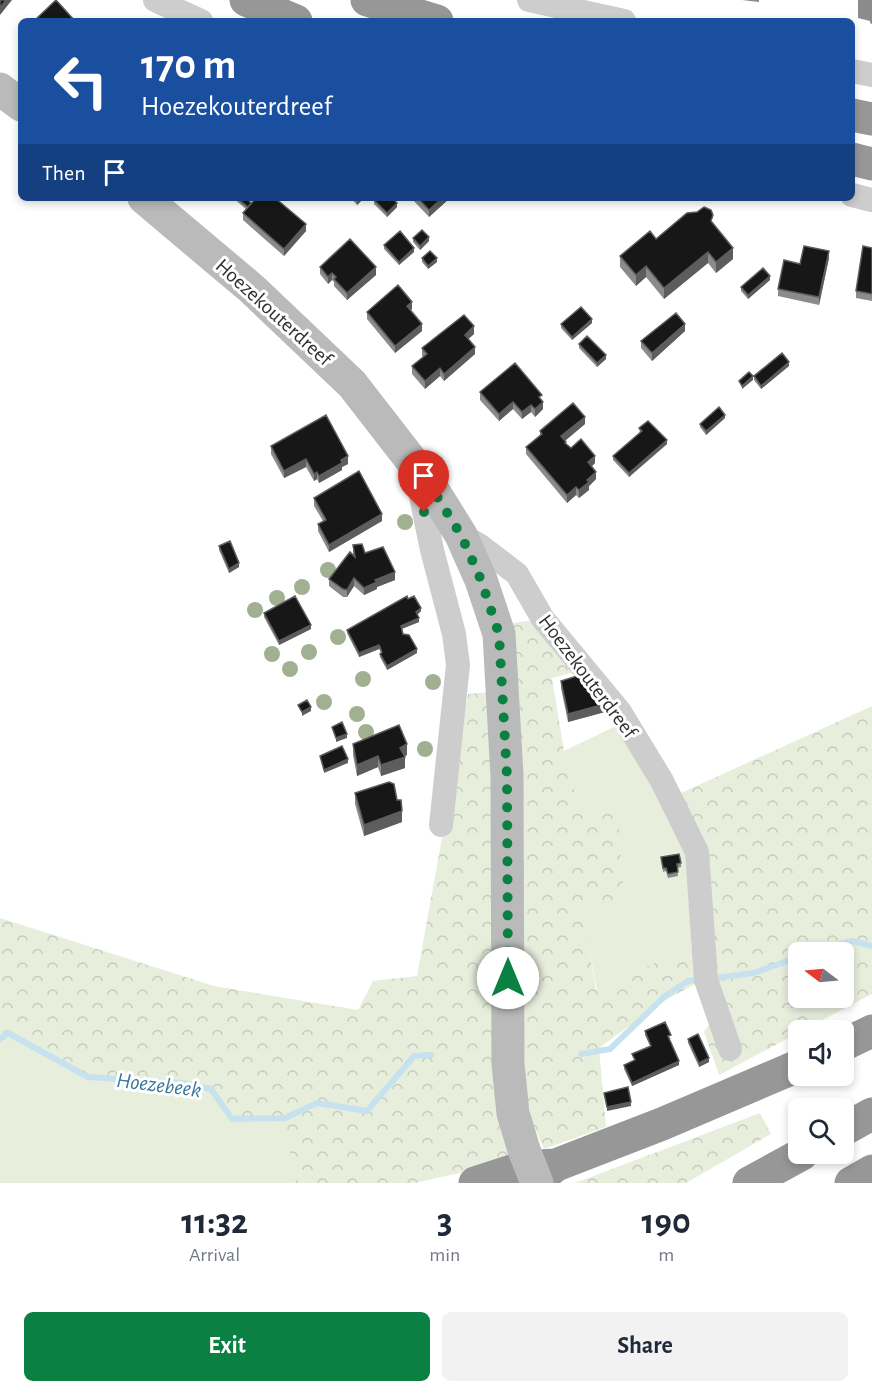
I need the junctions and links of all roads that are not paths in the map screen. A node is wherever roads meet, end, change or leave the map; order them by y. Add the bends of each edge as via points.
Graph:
1 (155, 0) edge
2 (246, 0) edge
3 (367, 0) edge
4 (529, 0) edge
5 (596, 7) edge
6 (194, 18) edge
7 (289, 18) edge
8 (427, 18) edge
9 (618, 18) edge
10 (855, 72) edge
11 (872, 75) edge
12 (0, 89) edge
13 (18, 103) edge
14 (855, 116) edge
15 (872, 119) edge
16 (855, 160) edge
17 (872, 164) edge
18 (855, 196) edge
19 (872, 200) edge
20 (148, 201) edge
21 (414, 464) junction
22 (461, 535) junction
23 (441, 825) dead end
24 (872, 1031) edge
25 (854, 1040) edge
26 (730, 1049) dead end
27 (788, 1070) edge
28 (872, 1114) edge
29 (854, 1124) edge
30 (788, 1162) edge
31 (872, 1172) edge
32 (542, 1177) edge
33 (475, 1183) edge
34 (749, 1183) edge
35 (851, 1183) edge

1 - 6 street
2 - 7 highway
3 - 8 highway
4 - 5 street
5 - 9 street
10 - 11 street
12 - 13 street
14 - 15 highway
16 - 17 highway
18 - 19 street
20 - 21 street, Hoezekouterdreef via 252,289 352,384
21 - 22 street, Hoezekouterdreef
21 - 23 street, Hoezekouterdreef via 458,665
22 - 26 street, Hoezekouterdreef via 517,574 543,619 620,712 662,781 697,852 706,980
22 - 32 street, Hoezekouterdreef, bridge via 499,634 507,776 508,1064 513,1113 524,1150
24 - 25 highway
27 - 32 highway
28 - 29 highway
30 - 34 highway
31 - 35 highway
32 - 33 highway via 524,1167

